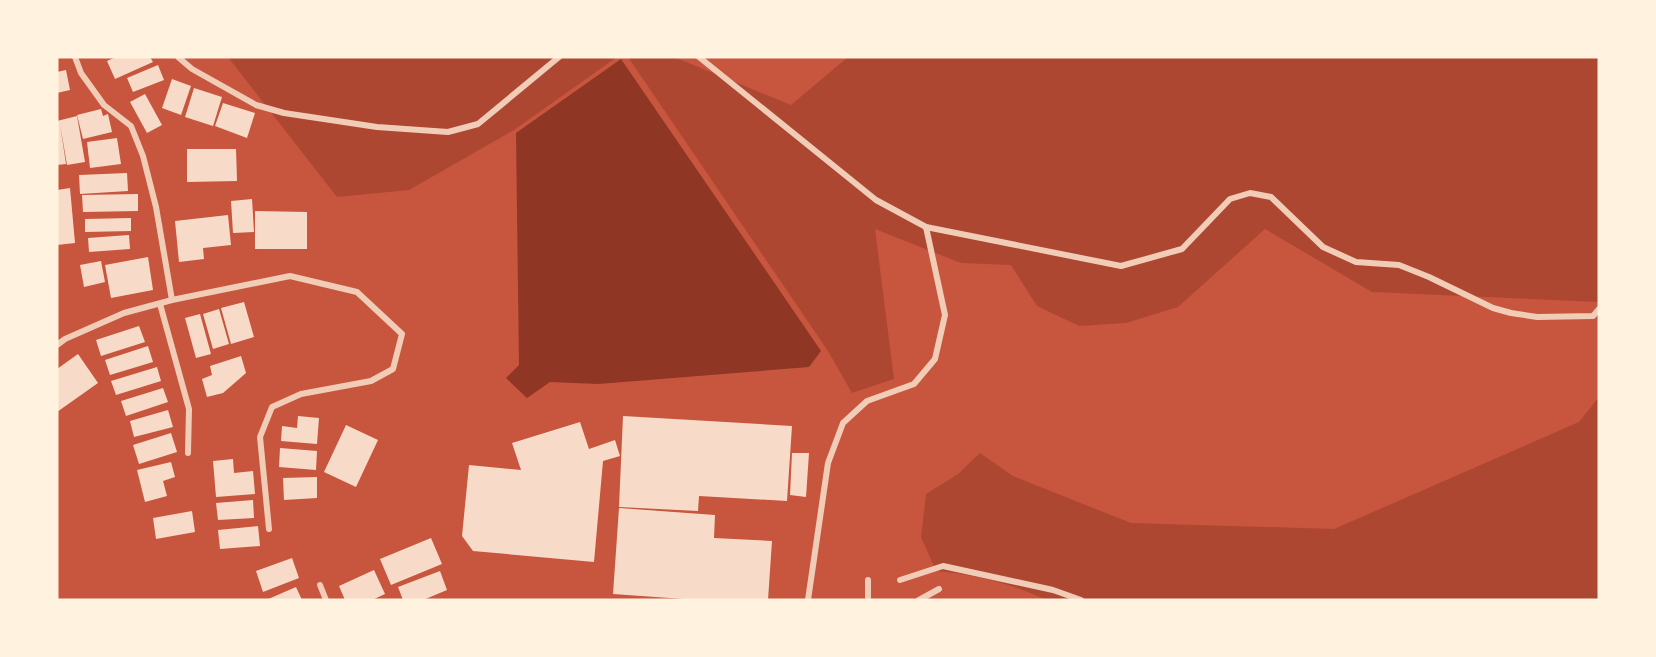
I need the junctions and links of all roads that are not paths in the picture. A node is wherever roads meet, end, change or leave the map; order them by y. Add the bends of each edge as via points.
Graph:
1 (75, 57) edge
2 (178, 57) edge
3 (559, 57) edge
4 (699, 57) edge
5 (926, 227) junction
6 (172, 300) junction
7 (160, 304) junction
8 (1599, 309) edge
9 (57, 345) edge
10 (188, 453) dead end
11 (269, 529) dead end
12 (868, 580) dead end
13 (900, 580) dead end
14 (320, 585) dead end
15 (939, 588) dead end
16 (326, 600) edge
17 (808, 600) edge
18 (868, 600) edge
19 (919, 600) edge
20 (1081, 600) edge

1 - 6 street via 81,73 104,105 130,126 143,156
2 - 3 street via 256,105 377,128 448,132 478,124
4 - 5 street via 876,200
5 - 8 street via 1121,266 1182,249 1230,199 1250,194 1271,197 1323,248 1356,262 1399,265 1493,309 1537,317 1593,316
5 - 17 street via 945,315 935,359 914,384 867,401 843,423 828,463
6 - 7 street
6 - 11 street via 290,276 357,292 402,334 393,369 371,381 301,394 272,407 260,437
7 - 9 street via 124,313
7 - 10 street via 189,409
12 - 18 street
13 - 20 street via 943,566 1053,590
14 - 16 street
15 - 19 street

